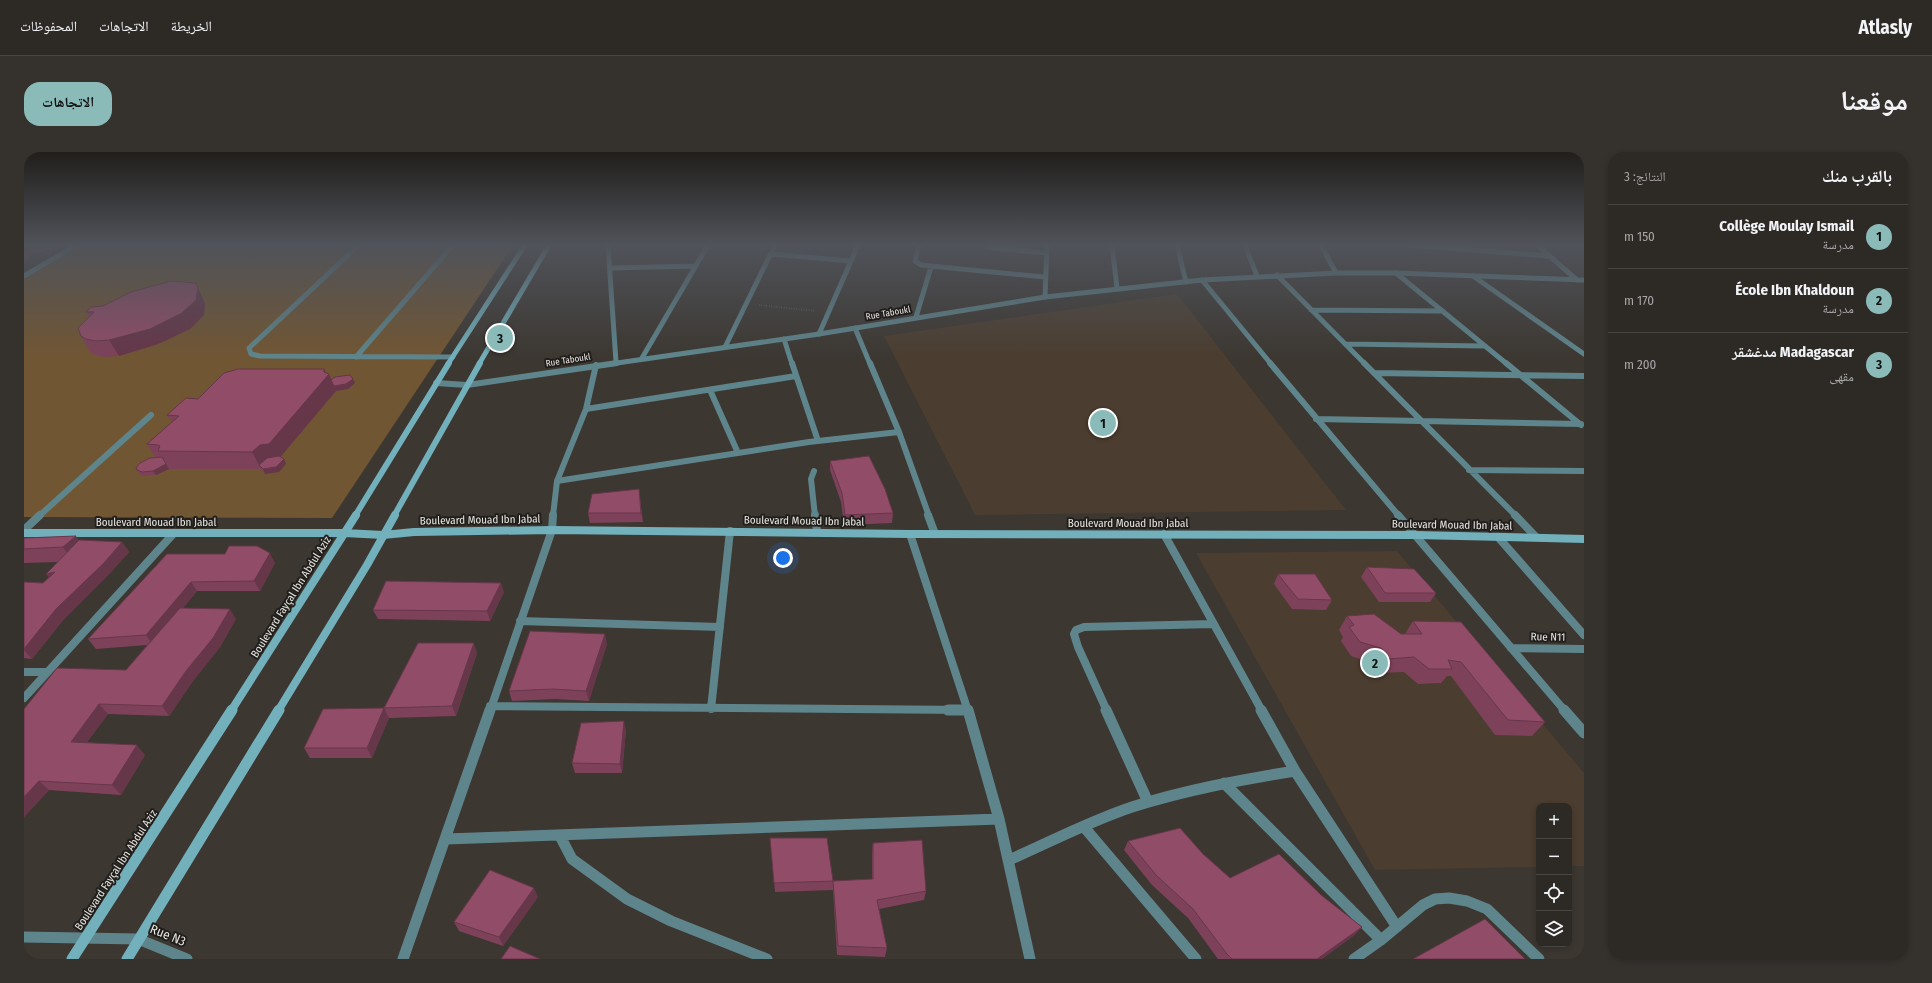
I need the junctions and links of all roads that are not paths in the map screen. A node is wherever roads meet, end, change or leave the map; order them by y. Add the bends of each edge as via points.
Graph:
1 (319, 283) edge
2 (420, 283) edge
3 (501, 283) edge
4 (527, 283) edge
5 (611, 283) edge
6 (685, 283) edge
7 (757, 283) edge
8 (841, 283) edge
9 (926, 283) edge
10 (1045, 283) edge
11 (1116, 283) edge
12 (1178, 283) edge
13 (1204, 283) edge
14 (1284, 283) edge
15 (1408, 283) edge
16 (1482, 283) edge
17 (1117, 288) junction
18 (1044, 296) junction
19 (1311, 310) junction
20 (1443, 311) junction
21 (916, 317) junction
22 (855, 328) junction
23 (819, 334) junction
24 (784, 339) junction
25 (1345, 344) junction
26 (1485, 346) junction
27 (725, 347) junction
28 (1584, 354) edge
29 (356, 356) junction
30 (453, 357) junction
31 (642, 358) junction
32 (616, 362) junction
33 (596, 365) junction
34 (1374, 373) junction
35 (1521, 375) junction
36 (796, 376) junction
37 (1584, 376) edge
38 (436, 383) junction
39 (467, 384) junction
40 (710, 390) junction
41 (586, 409) junction
42 (151, 414) dead end
43 (1316, 419) junction
44 (1420, 421) junction
45 (1582, 425) edge
46 (899, 432) junction
47 (818, 441) junction
48 (738, 453) junction
49 (1469, 470) junction
50 (814, 471) dead end
51 (1584, 471) edge
52 (557, 480) junction
53 (24, 530) edge
54 (552, 530) junction
55 (730, 531) junction
56 (817, 531) junction
57 (24, 533) edge
58 (174, 533) junction
59 (345, 533) junction
60 (910, 534) junction
61 (935, 534) junction
62 (1164, 534) junction
63 (383, 535) junction
64 (1416, 536) junction
65 (1498, 537) junction
66 (1536, 537) junction
67 (1584, 539) edge
68 (520, 621) junction
69 (1213, 624) junction
70 (720, 627) junction
71 (1584, 635) edge
72 (1511, 648) junction
73 (1584, 649) edge
74 (24, 672) edge
75 (47, 672) junction
76 (24, 698) edge
77 (490, 706) junction
78 (711, 709) junction
79 (968, 710) junction
80 (1584, 733) edge
81 (1295, 771) junction
82 (1224, 783) junction
83 (1148, 802) junction
84 (998, 819) junction
85 (1084, 827) junction
86 (560, 836) junction
87 (446, 839) junction
88 (1009, 860) junction
89 (1397, 926) junction
90 (24, 937) edge
91 (86, 937) junction
92 (138, 940) junction
93 (1381, 940) junction
94 (72, 959) edge
95 (127, 959) edge
96 (187, 959) edge
97 (403, 959) edge
98 (767, 959) edge
99 (1030, 959) edge
100 (1196, 959) edge
101 (1354, 959) edge
102 (1539, 959) edge

1 - 29 street via 249,348 251,354
2 - 29 street
3 - 30 main road, Boulevard Fayçal Ibn Abdul Aziz
4 - 39 main road
5 - 32 street
6 - 31 street
7 - 27 street
8 - 23 street
9 - 21 street
10 - 18 street
11 - 17 street
12 - 17 street, Rue Taboukl
13 - 43 street
14 - 19 street
15 - 20 street
16 - 28 street
17 - 18 street, Rue Taboukl
18 - 21 street, Rue Taboukl
19 - 20 street
19 - 25 street
20 - 26 street
21 - 22 street, Rue Taboukl
22 - 23 street, Rue Taboukl
22 - 46 street
23 - 24 street, Rue Taboukl
24 - 27 street, Rue Taboukl
24 - 36 street
25 - 26 street
25 - 34 street
26 - 35 street
27 - 31 street, Rue Taboukl
29 - 30 street
30 - 38 main road, Boulevard Fayçal Ibn Abdul Aziz
31 - 32 street, Rue Taboukl
32 - 33 street, Rue Taboukl
33 - 39 street, Rue Taboukl
33 - 41 street
34 - 35 street
34 - 44 street
35 - 37 street
35 - 45 street
36 - 40 street
36 - 47 street
38 - 39 street, Rue Taboukl
38 - 59 main road, Boulevard Fayçal Ibn Abdul Aziz
39 - 63 main road
40 - 41 street
40 - 48 street
41 - 52 street
42 - 53 street
43 - 44 street
43 - 64 street
44 - 45 street
44 - 49 street
46 - 47 street
46 - 61 street
47 - 48 street
48 - 52 street
49 - 51 street
49 - 66 street
50 - 56 street via 811,478
52 - 54 street
54 - 55 main road, Boulevard Mouad Ibn Jabal
54 - 63 main road, Boulevard Mouad Ibn Jabal via 414,532
54 - 68 street
55 - 56 main road, Boulevard Mouad Ibn Jabal
55 - 70 street
56 - 60 main road, Boulevard Mouad Ibn Jabal
57 - 58 main road, Boulevard Mouad Ibn Jabal
58 - 59 main road, Boulevard Mouad Ibn Jabal
58 - 75 street
59 - 63 main road, Boulevard Mouad Ibn Jabal
59 - 91 main road, Boulevard Fayçal Ibn Abdul Aziz
60 - 61 main road, Boulevard Mouad Ibn Jabal
60 - 79 street
61 - 62 main road, Boulevard Mouad Ibn Jabal
62 - 64 main road, Boulevard Mouad Ibn Jabal
62 - 69 street
63 - 92 main road
64 - 65 main road, Boulevard Mouad Ibn Jabal
64 - 72 street
65 - 66 main road, Boulevard Mouad Ibn Jabal
65 - 71 street
66 - 67 main road, Boulevard Mouad Ibn Jabal
68 - 70 street
68 - 77 street
69 - 81 street
69 - 83 street via 1084,627 1076,630 1074,634
70 - 78 street
72 - 73 street, Rue N11
72 - 80 street
74 - 75 street
75 - 76 street
77 - 78 street
77 - 87 street
78 - 79 street
79 - 84 street
81 - 82 street
81 - 89 street
82 - 83 street
82 - 93 street
83 - 85 street
84 - 86 street
84 - 88 street
85 - 88 street
85 - 100 street
86 - 87 street
86 - 98 street via 572,859 627,899 670,921
87 - 97 street
88 - 99 street
89 - 93 street
89 - 102 street via 1423,905 1435,899 1467,901 1487,909
90 - 91 street, Rue N3
91 - 92 street, Rue N3
91 - 94 main road, Boulevard Fayçal Ibn Abdul Aziz
92 - 95 main road
92 - 96 street, Rue N3
93 - 101 street

